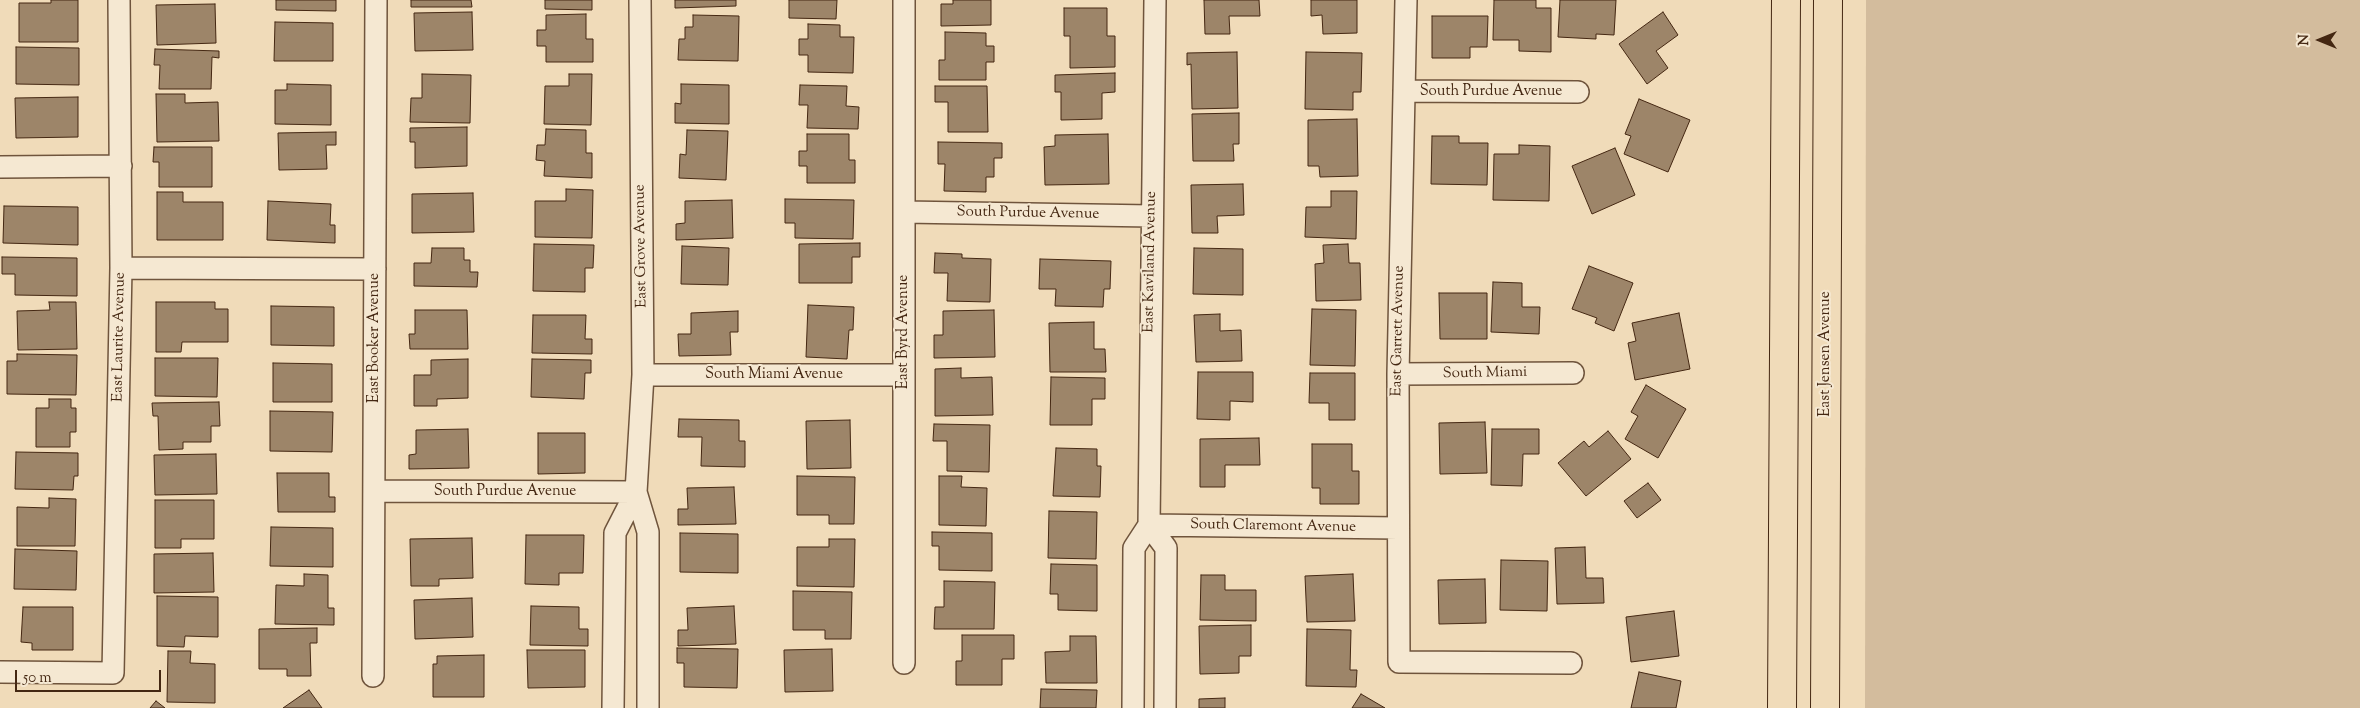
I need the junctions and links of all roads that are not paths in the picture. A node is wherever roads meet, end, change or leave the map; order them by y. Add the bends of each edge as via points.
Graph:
1 (120, 0) edge
2 (376, 0) edge
3 (640, 0) edge
4 (904, 0) edge
5 (1155, 0) edge
6 (1406, 0) edge
7 (1786, 0) edge
8 (1828, 0) edge
9 (1404, 91) junction
10 (1578, 92) dead end
11 (121, 166) junction
12 (0, 167) edge
13 (904, 212) junction
14 (1152, 216) junction
15 (121, 268) junction
16 (375, 269) junction
17 (1573, 373) dead end
18 (1398, 374) junction
19 (643, 375) junction
20 (904, 375) junction
21 (375, 491) junction
22 (636, 492) junction
23 (1149, 525) junction
24 (1398, 528) junction
25 (1571, 663) dead end
26 (904, 664) dead end
27 (0, 672) edge
28 (373, 676) dead end
29 (613, 708) edge
30 (648, 708) edge
31 (1133, 708) edge
32 (1165, 708) edge
33 (1782, 708) edge
34 (1825, 708) edge

1 - 11 street, East Laurite Avenue
2 - 16 street, East Booker Avenue
3 - 19 street, East Grove Avenue
4 - 13 street, East Byrd Avenue
5 - 14 street, East Kaviland Avenue
6 - 9 street, East Garrett Avenue
7 - 33 main road
8 - 34 main road, East Jensen Avenue
9 - 10 street, South Purdue Avenue
9 - 18 street, East Garrett Avenue
11 - 12 street
11 - 15 street, East Laurite Avenue
13 - 14 street, South Purdue Avenue
13 - 20 street, East Byrd Avenue
14 - 23 street, East Kaviland Avenue
15 - 16 street
15 - 27 street, East Laurite Avenue via 113,673
16 - 21 street, East Booker Avenue
17 - 18 street, South Miami
18 - 24 street, East Garrett Avenue
19 - 20 street, South Miami Avenue
19 - 22 street, East Grove Avenue
20 - 26 street, East Byrd Avenue
21 - 22 street, South Purdue Avenue
21 - 28 street, East Booker Avenue
22 - 29 street, East Grove Avenue via 615,533
22 - 30 street, East Grove Avenue via 648,532
23 - 24 street, South Claremont Avenue
23 - 31 street via 1134,548
23 - 32 street via 1166,548
24 - 25 street, East Garrett Avenue via 1399,662

